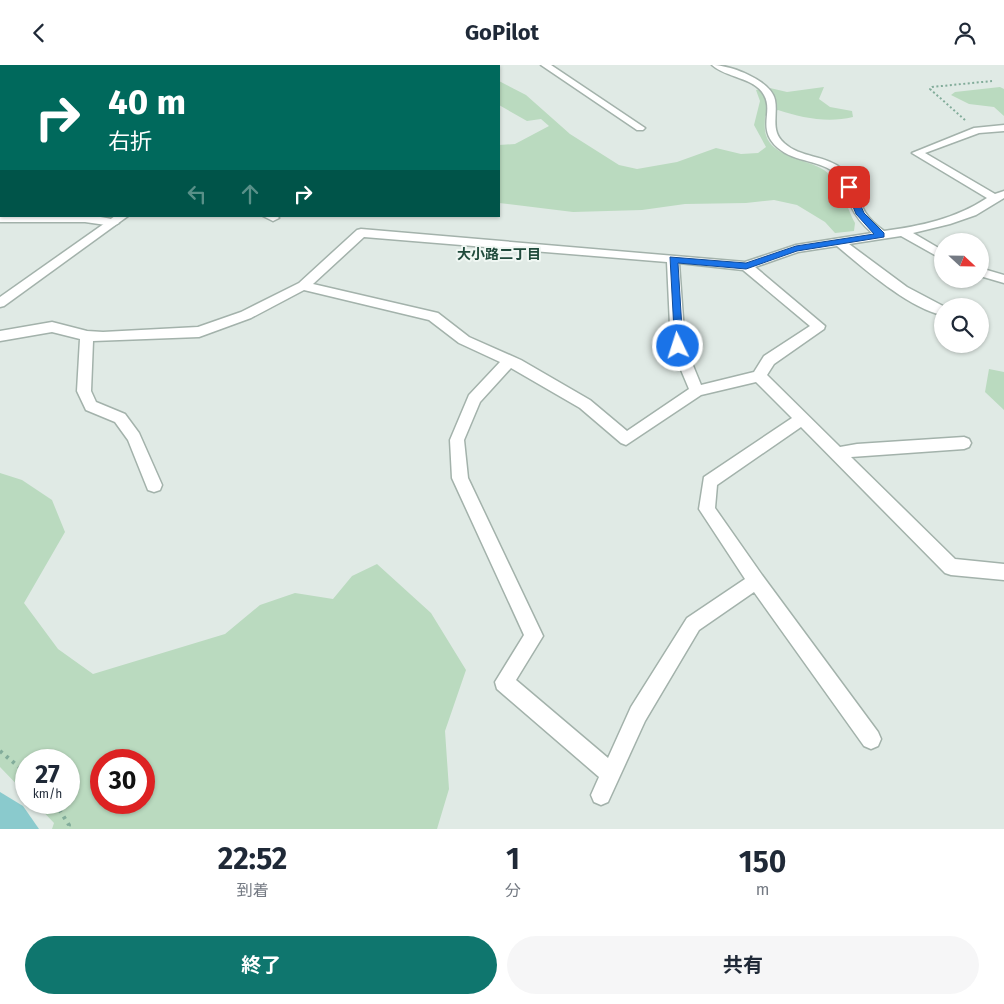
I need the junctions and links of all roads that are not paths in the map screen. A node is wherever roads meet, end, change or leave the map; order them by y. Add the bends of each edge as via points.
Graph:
1 (545, 65) edge
2 (716, 65) edge
3 (640, 128) dead end
4 (1004, 128) edge
5 (999, 196) edge
6 (0, 219) edge
7 (118, 220) edge
8 (903, 232) junction
9 (881, 235) junction
10 (839, 242) junction
11 (934, 250) edge
12 (673, 259) junction
13 (746, 266) junction
14 (989, 275) edge
15 (1004, 279) edge
16 (303, 286) junction
17 (0, 303) edge
18 (934, 307) edge
19 (0, 336) edge
20 (87, 336) junction
21 (509, 361) junction
22 (759, 376) junction
23 (697, 391) junction
24 (801, 419) junction
25 (964, 443) dead end
26 (837, 454) junction
27 (154, 485) dead end
28 (1004, 572) edge
29 (756, 581) junction
30 (871, 739) dead end
31 (610, 774) junction
32 (600, 795) dead end

1 - 3 street
2 - 9 street via 755,82 768,92 771,99 769,123 779,144 792,153 837,170 849,187 860,214
4 - 5 street via 977,130 917,153
5 - 8 street via 972,213 946,223
6 - 7 street
7 - 17 street
8 - 9 street
8 - 11 street
9 - 10 street
10 - 13 street via 796,249
10 - 18 street via 908,292
12 - 13 street
12 - 16 street via 361,233
12 - 23 street via 678,346
13 - 22 street via 819,326 769,360
14 - 15 street
16 - 20 street via 246,315 199,332
16 - 21 street via 433,316 464,340
19 - 20 street via 52,327
20 - 27 street via 84,391 91,406 120,418 134,437
21 - 23 street via 585,404 626,439
21 - 31 street via 474,399 456,440 460,478 534,636 504,682
22 - 23 street
22 - 24 street
24 - 26 street
24 - 29 street via 710,481 707,509
25 - 26 street
26 - 28 street via 952,567
29 - 30 street
29 - 31 street via 693,623 638,715
31 - 32 street

